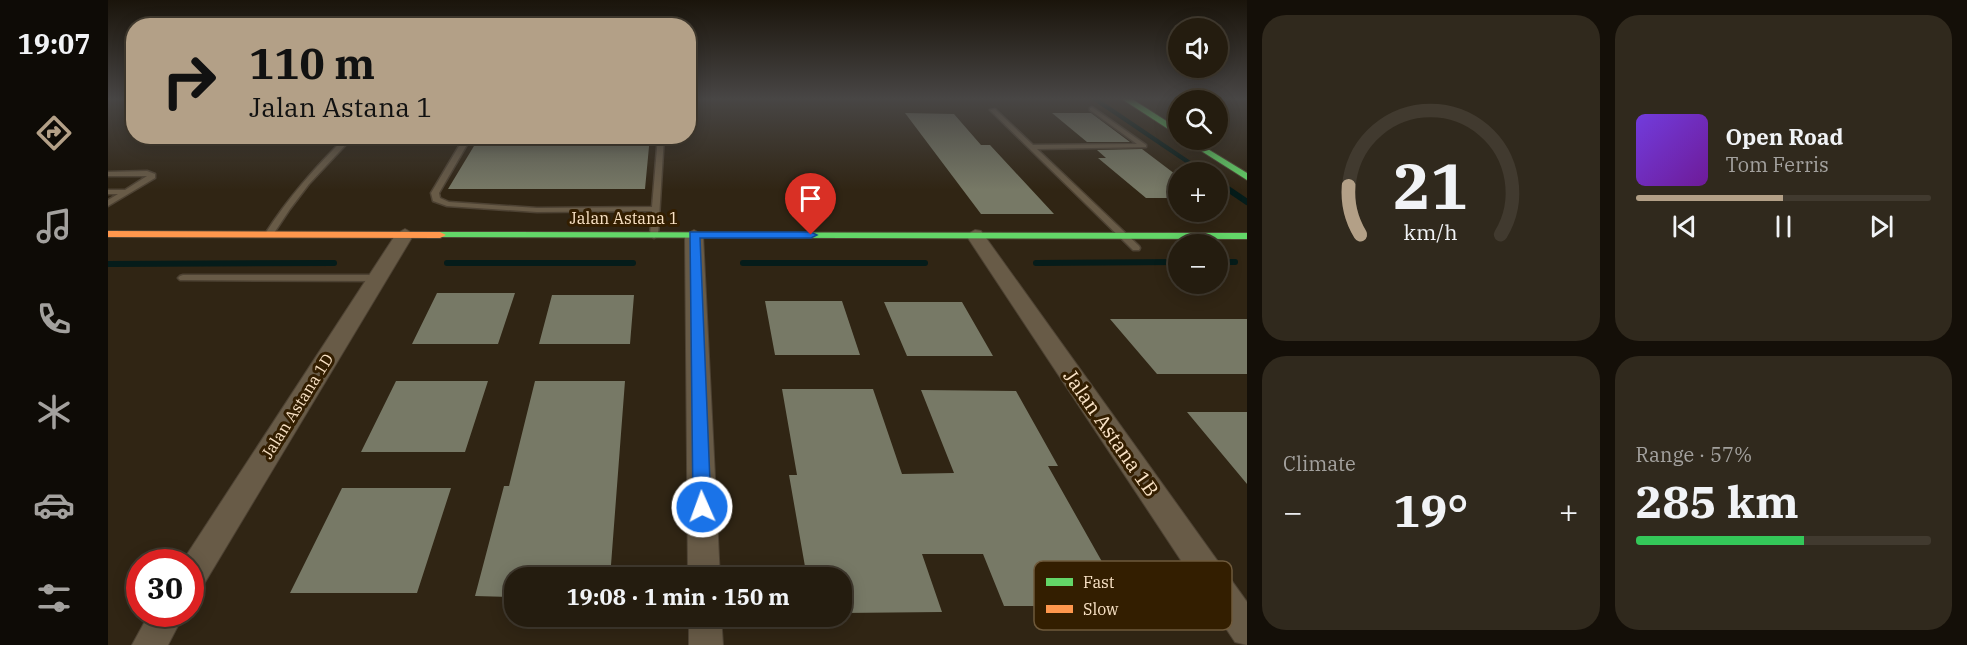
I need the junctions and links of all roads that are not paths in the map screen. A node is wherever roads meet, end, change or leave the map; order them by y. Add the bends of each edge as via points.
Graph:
1 (1013, 129) edge
2 (1120, 129) edge
3 (343, 144) edge
4 (464, 144) edge
5 (660, 144) edge
6 (1032, 147) junction
7 (1204, 150) edge
8 (108, 174) edge
9 (1247, 177) edge
10 (108, 192) edge
11 (126, 192) junction
12 (108, 204) edge
13 (656, 209) junction
14 (108, 234) edge
15 (269, 234) junction
16 (654, 235) junction
17 (1123, 236) junction
18 (1247, 236) edge
19 (694, 242) junction
20 (979, 242) junction
21 (395, 244) junction
22 (1228, 247) edge
23 (1247, 247) edge
24 (1136, 248) junction
25 (1168, 248) edge
26 (183, 278) dead end
27 (377, 278) junction
28 (204, 556) edge
29 (1199, 561) edge
30 (704, 567) edge
31 (1232, 608) edge
32 (160, 627) edge
33 (705, 627) edge
34 (1247, 630) edge
35 (149, 645) edge
36 (706, 645) edge

1 - 6 lane
2 - 6 lane via 1144,146
3 - 15 lane via 297,192
4 - 13 lane via 435,193 440,202 537,210
5 - 13 lane
6 - 17 lane
7 - 9 street
8 - 11 lane via 152,176
10 - 11 lane
11 - 12 lane
13 - 16 lane
14 - 15 street, Jalan Astana 1
15 - 21 street, Jalan Astana 1
16 - 19 street, Jalan Astana 1
16 - 21 street, Jalan Astana 1
17 - 18 street, Jalan Astana 1
17 - 20 street, Jalan Astana 1
17 - 24 lane
19 - 20 street, Jalan Astana 1
19 - 21 street, Jalan Astana 1
19 - 30 street
20 - 24 street, Jalan Astana 1
20 - 29 street, Jalan Astana 1B
21 - 27 street, Jalan Astana 1D
22 - 23 street
24 - 25 street, Jalan Astana 1
26 - 27 lane
27 - 28 street, Jalan Astana 1D
31 - 34 street, Jalan Astana 1B
32 - 35 street
33 - 36 street

